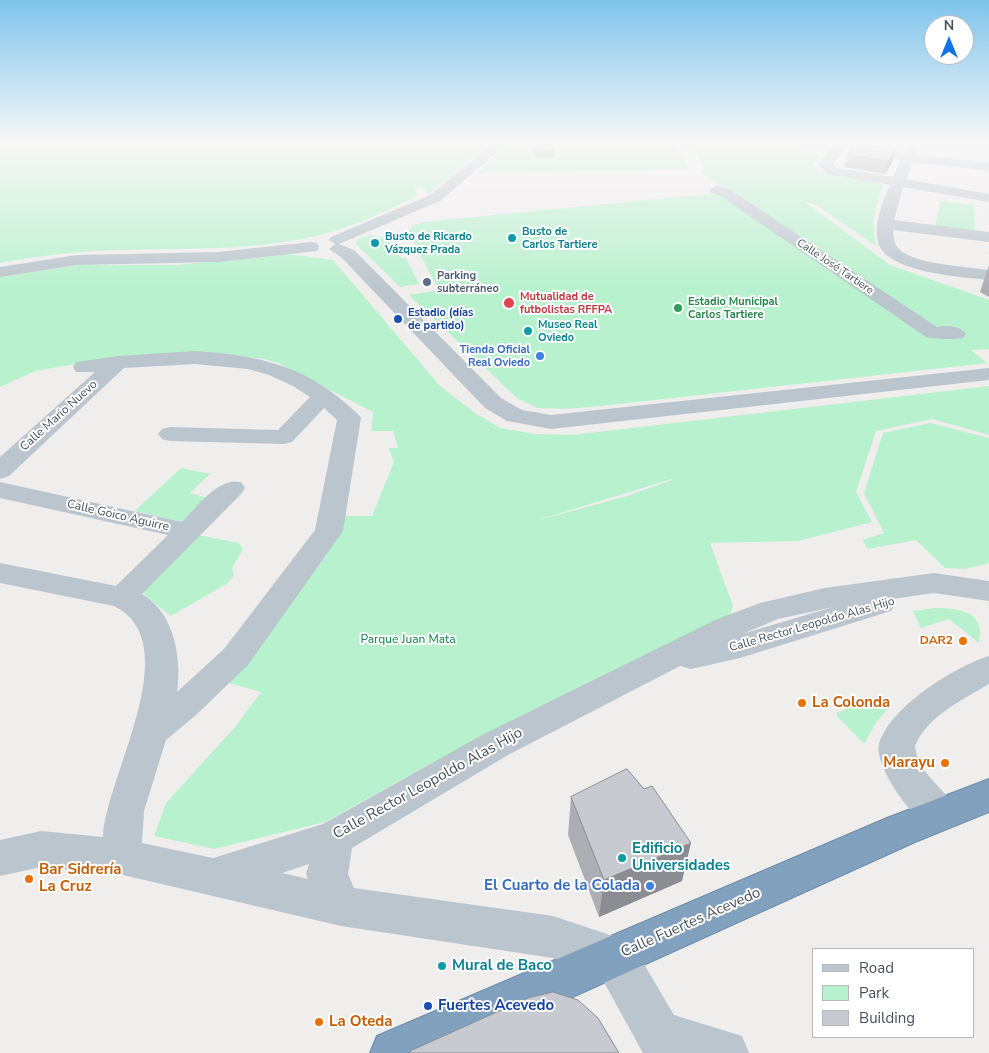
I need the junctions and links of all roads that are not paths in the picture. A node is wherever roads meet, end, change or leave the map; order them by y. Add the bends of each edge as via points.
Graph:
1 (444, 191) edge
2 (721, 191) edge
3 (894, 191) edge
4 (949, 191) edge
5 (989, 198) edge
6 (887, 224) junction
7 (989, 237) edge
8 (337, 245) junction
9 (0, 272) edge
10 (989, 275) edge
11 (956, 334) dead end
12 (119, 362) junction
13 (84, 366) dead end
14 (989, 374) edge
15 (322, 397) junction
16 (170, 434) dead end
17 (0, 471) edge
18 (232, 488) dead end
19 (0, 490) edge
20 (186, 531) junction
21 (0, 573) edge
22 (989, 576) edge
23 (934, 583) junction
24 (989, 591) edge
25 (122, 597) junction
26 (989, 610) edge
27 (781, 620) junction
28 (989, 668) edge
29 (152, 731) junction
30 (989, 795) edge
31 (940, 814) junction
32 (334, 838) junction
33 (123, 856) junction
34 (0, 858) edge
35 (213, 878) junction
36 (340, 906) junction
37 (615, 958) junction
38 (664, 1043) edge
39 (394, 1053) edge
40 (725, 1053) edge

1 - 8 street
2 - 11 street, Calle José Tartiere via 934,333 947,331
3 - 6 street
4 - 5 street
6 - 7 street
6 - 10 street via 888,248 894,254 911,261
8 - 9 street via 320,251 311,247 201,258 83,260
8 - 14 street via 493,403 515,416 551,422
12 - 13 street
12 - 15 street via 196,359 245,362 284,372
12 - 17 street, Calle Mario Nuevo
15 - 16 street via 284,438
15 - 29 street via 350,418 329,531 236,657
18 - 20 street
19 - 20 street, Calle Goico Aguirre
20 - 25 street
21 - 25 street
22 - 23 street
23 - 24 street, Calle Rector Leopoldo Alas Hijo
23 - 27 street, Calle Rector Leopoldo Alas Hijo via 825,598
25 - 29 street via 148,614 157,634 162,673
26 - 27 street, Calle Rector Leopoldo Alas Hijo via 983,605 960,599 932,597
27 - 32 street, Calle Rector Leopoldo Alas Hijo via 740,646 692,656 637,674 494,745
28 - 31 street via 936,700 909,723 897,745 896,754 902,768
29 - 33 street via 125,810
30 - 31 highway, Calle Fuertes Acevedo
31 - 37 highway, Calle Fuertes Acevedo
32 - 35 street, Calle Rector Leopoldo Alas Hijo
32 - 36 street via 327,874
33 - 34 street via 42,850
33 - 35 street
35 - 36 street
36 - 37 street via 553,937
37 - 38 street
37 - 39 highway, Calle Fuertes Acevedo
38 - 40 street

